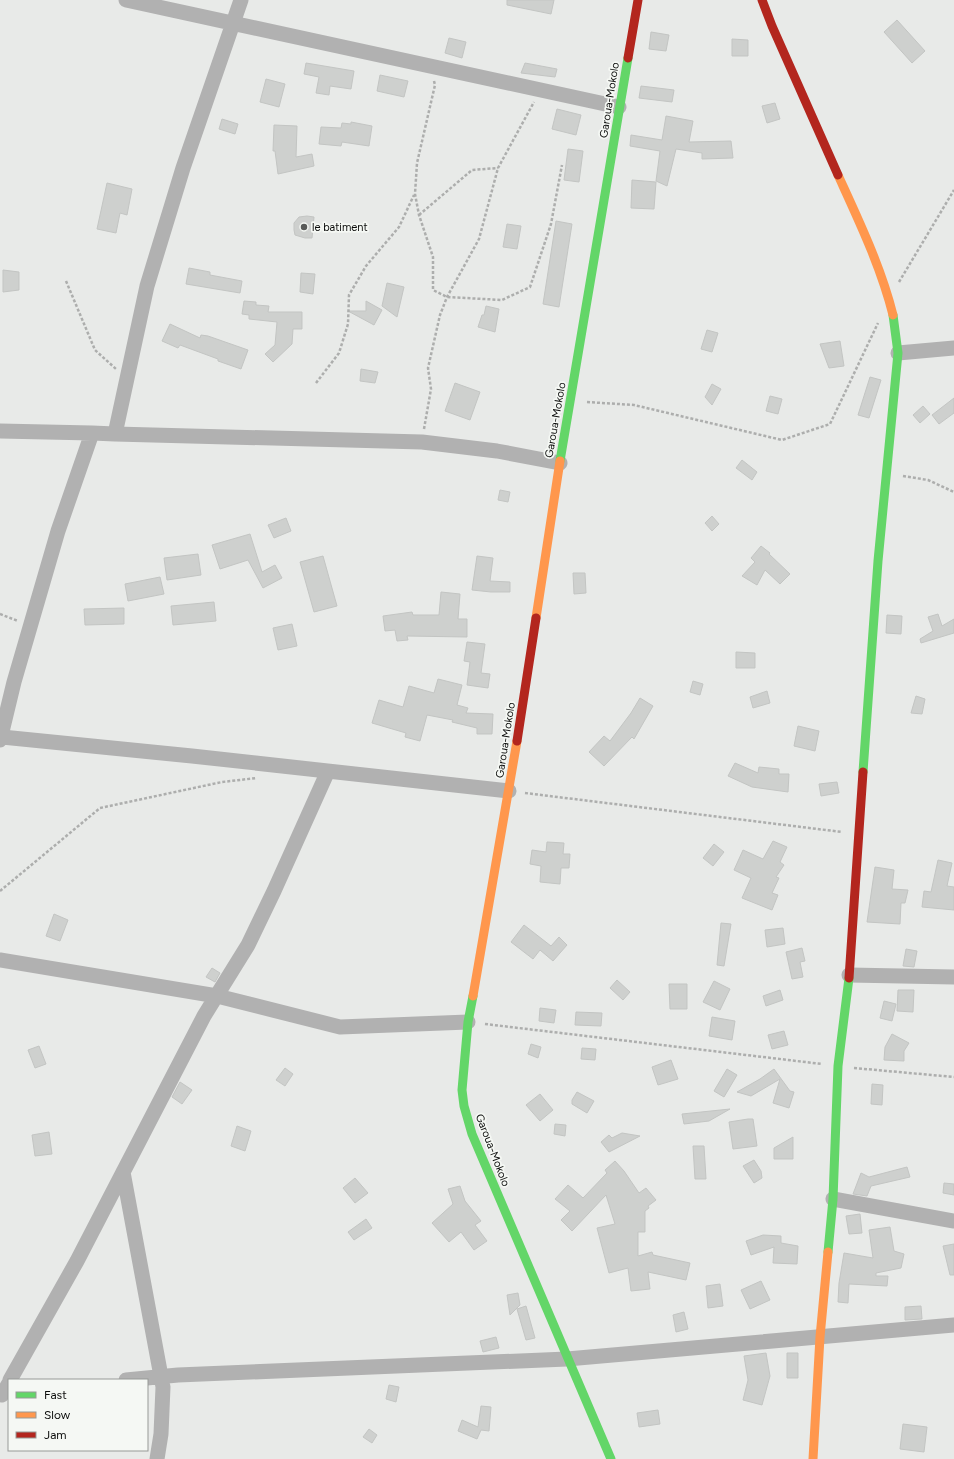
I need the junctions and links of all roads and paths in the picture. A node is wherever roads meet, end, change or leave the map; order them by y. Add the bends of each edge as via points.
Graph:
1 (126, 0) edge
2 (241, 0) edge
3 (638, 0) edge
4 (762, 0) edge
5 (233, 22) junction
6 (429, 65) junction
7 (542, 90) junction
8 (619, 107) junction
9 (562, 165) dead end
10 (498, 168) junction
11 (954, 190) edge
12 (415, 194) junction
13 (419, 215) junction
14 (66, 281) dead end
15 (447, 297) junction
16 (889, 299) junction
17 (879, 320) dead end
18 (954, 348) edge
19 (898, 353) junction
20 (117, 370) dead end
21 (316, 383) dead end
22 (584, 402) dead end
23 (0, 432) edge
24 (92, 432) junction
25 (115, 434) junction
26 (422, 442) junction
27 (560, 463) junction
28 (886, 473) junction
29 (954, 492) edge
30 (1, 739) edge
31 (328, 771) junction
32 (260, 778) dead end
33 (509, 791) junction
34 (858, 834) junction
35 (0, 891) edge
36 (0, 960) edge
37 (849, 975) junction
38 (954, 977) edge
39 (217, 996) junction
40 (468, 1022) junction
41 (838, 1066) junction
42 (954, 1077) edge
43 (123, 1172) junction
44 (832, 1199) junction
45 (954, 1221) edge
46 (954, 1325) edge
47 (820, 1336) junction
48 (567, 1359) junction
49 (162, 1376) junction
50 (11, 1379) edge
51 (135, 1379) edge
52 (157, 1459) edge
53 (611, 1459) edge
54 (812, 1459) edge

1 - 5 street
2 - 5 street
3 - 8 main road, Garoua-Mokolo
4 - 16 main road via 865,235
5 - 6 street
5 - 25 street via 183,168 147,286
6 - 7 street
6 - 12 path via 435,85 417,163
7 - 8 street
7 - 10 path
8 - 27 main road, Garoua-Mokolo
9 - 15 path via 551,224 530,287 502,300
10 - 13 path via 472,170
10 - 15 path via 479,239
11 - 16 path
12 - 13 path
12 - 21 path via 399,228 366,266 349,295 348,324 339,353
13 - 15 path via 433,257 434,290
14 - 20 path via 96,350
15 - 26 path via 440,315 428,368 431,389
16 - 19 main road
17 - 22 path via 830,424 782,440 634,405
18 - 19 street
19 - 28 main road
23 - 24 street
24 - 25 street
24 - 30 street via 58,531 28,632
25 - 26 street
26 - 27 street via 497,451
27 - 33 main road, Garoua-Mokolo
28 - 29 path via 928,480
28 - 34 main road
30 - 31 street
31 - 33 street
31 - 39 street via 251,938
32 - 35 path via 222,782 100,808
33 - 34 path
33 - 40 main road, Garoua-Mokolo
34 - 37 main road
36 - 39 street
37 - 38 street
37 - 41 main road
39 - 40 street via 340,1027
39 - 43 street via 204,1016
40 - 41 path
40 - 48 main road, Garoua-Mokolo via 462,1090 472,1134
41 - 42 path
41 - 44 main road
43 - 49 street
43 - 50 street via 77,1261
44 - 45 street
44 - 47 main road
46 - 47 street
47 - 48 street
47 - 54 main road
48 - 49 street
48 - 53 main road, Garoua-Mokolo
49 - 51 street
49 - 52 street via 164,1399

